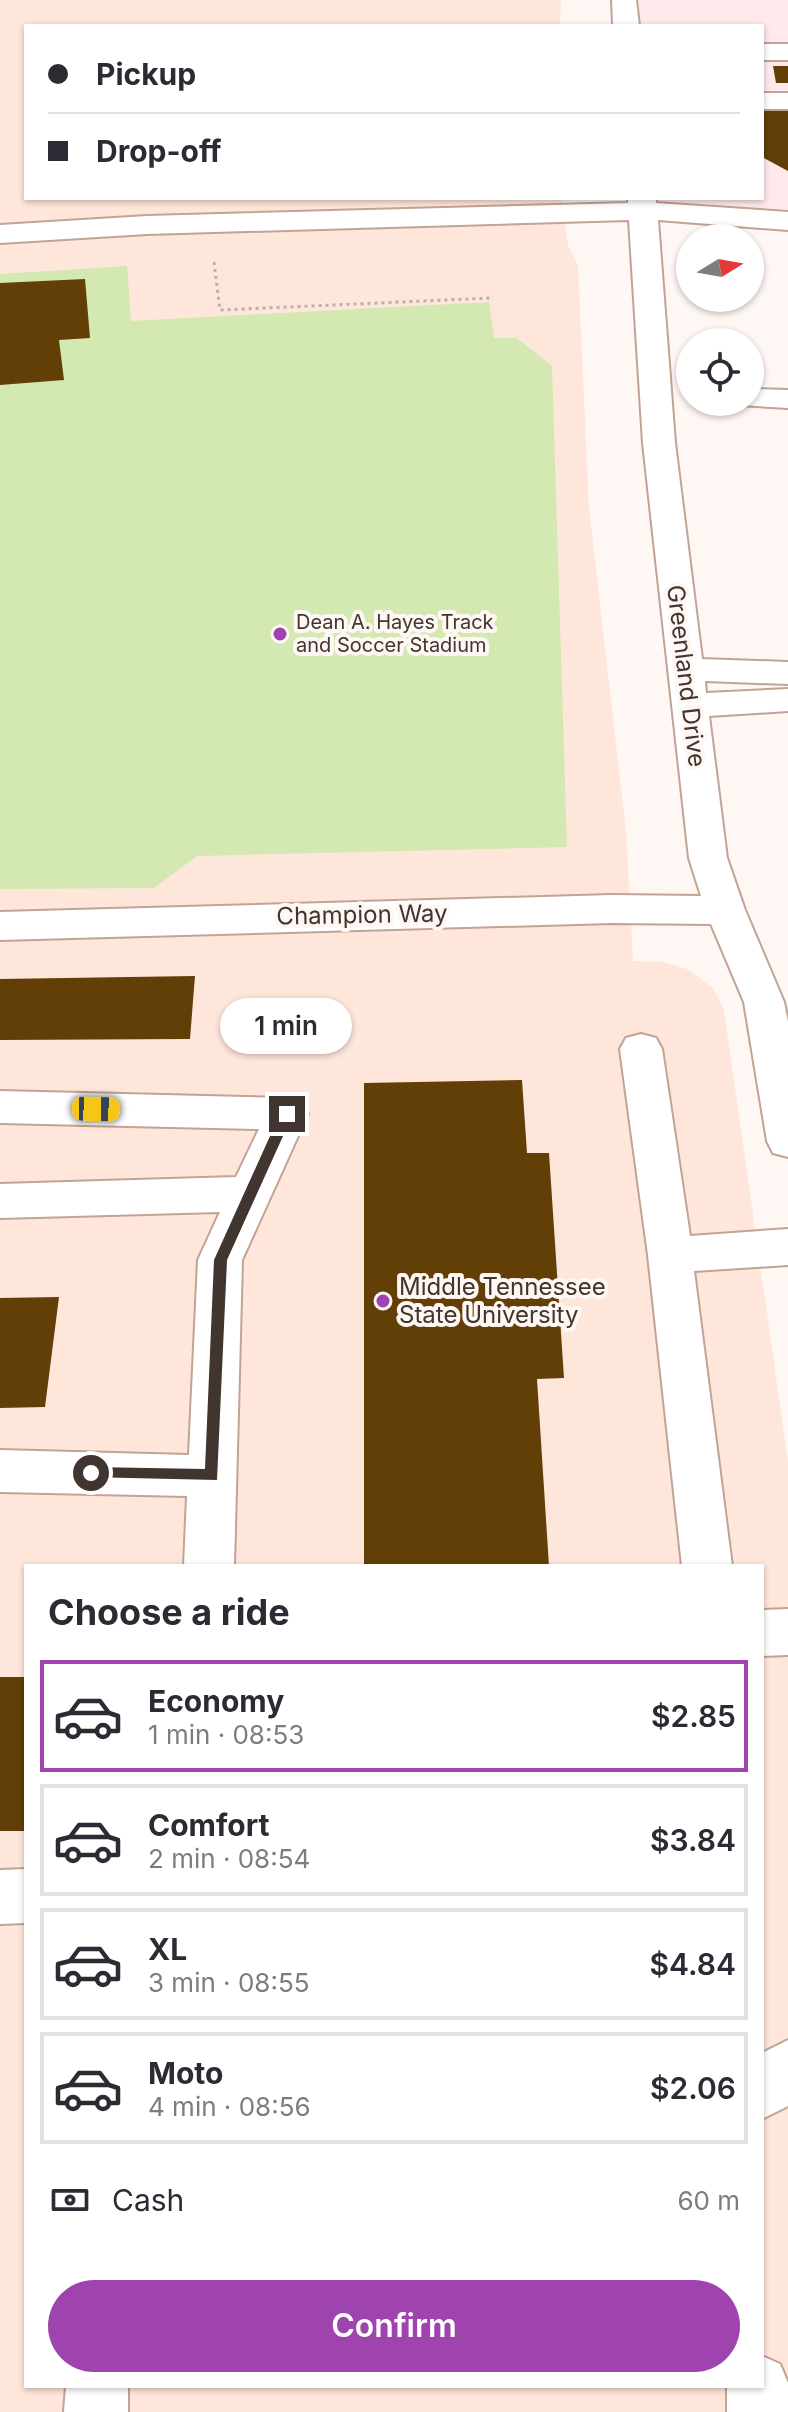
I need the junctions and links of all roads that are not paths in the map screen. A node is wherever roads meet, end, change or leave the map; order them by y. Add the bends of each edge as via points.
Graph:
1 (624, 0) edge
2 (626, 24) edge
3 (764, 52) edge
4 (788, 52) edge
5 (764, 101) edge
6 (788, 101) edge
7 (642, 204) edge
8 (150, 212) edge
9 (788, 221) edge
10 (0, 234) edge
11 (673, 395) edge
12 (764, 398) edge
13 (788, 399) edge
14 (788, 673) edge
15 (688, 687) junction
16 (788, 700) edge
17 (725, 910) junction
18 (0, 926) edge
19 (641, 1049) dead end
20 (0, 1107) edge
21 (788, 1141) edge
22 (251, 1194) junction
23 (0, 1201) edge
24 (788, 1247) edge
25 (670, 1255) junction
26 (0, 1471) edge
27 (212, 1476) junction
28 (209, 1564) edge
29 (707, 1564) edge
30 (788, 1632) edge
31 (764, 1633) edge
32 (24, 1896) edge
33 (0, 1897) edge
34 (788, 2069) edge
35 (764, 2088) edge
36 (97, 2388) edge
37 (758, 2388) edge
38 (96, 2412) edge
39 (759, 2412) edge

1 - 2 street
3 - 4 street
5 - 6 street
7 - 8 street
7 - 9 street
7 - 11 street, Greenland Drive
8 - 10 street
11 - 15 street, Greenland Drive
12 - 13 street
14 - 15 street
15 - 16 street
15 - 17 street, Greenland Drive via 708,858
17 - 18 street, Champion Way
17 - 21 street, Greenland Drive via 764,1002
19 - 25 street
20 - 22 street via 287,1114
22 - 23 street
22 - 27 street via 220,1260
24 - 25 street
25 - 29 street
26 - 27 street
27 - 28 street
30 - 31 street
32 - 33 street
34 - 35 street
36 - 38 street
37 - 39 street

